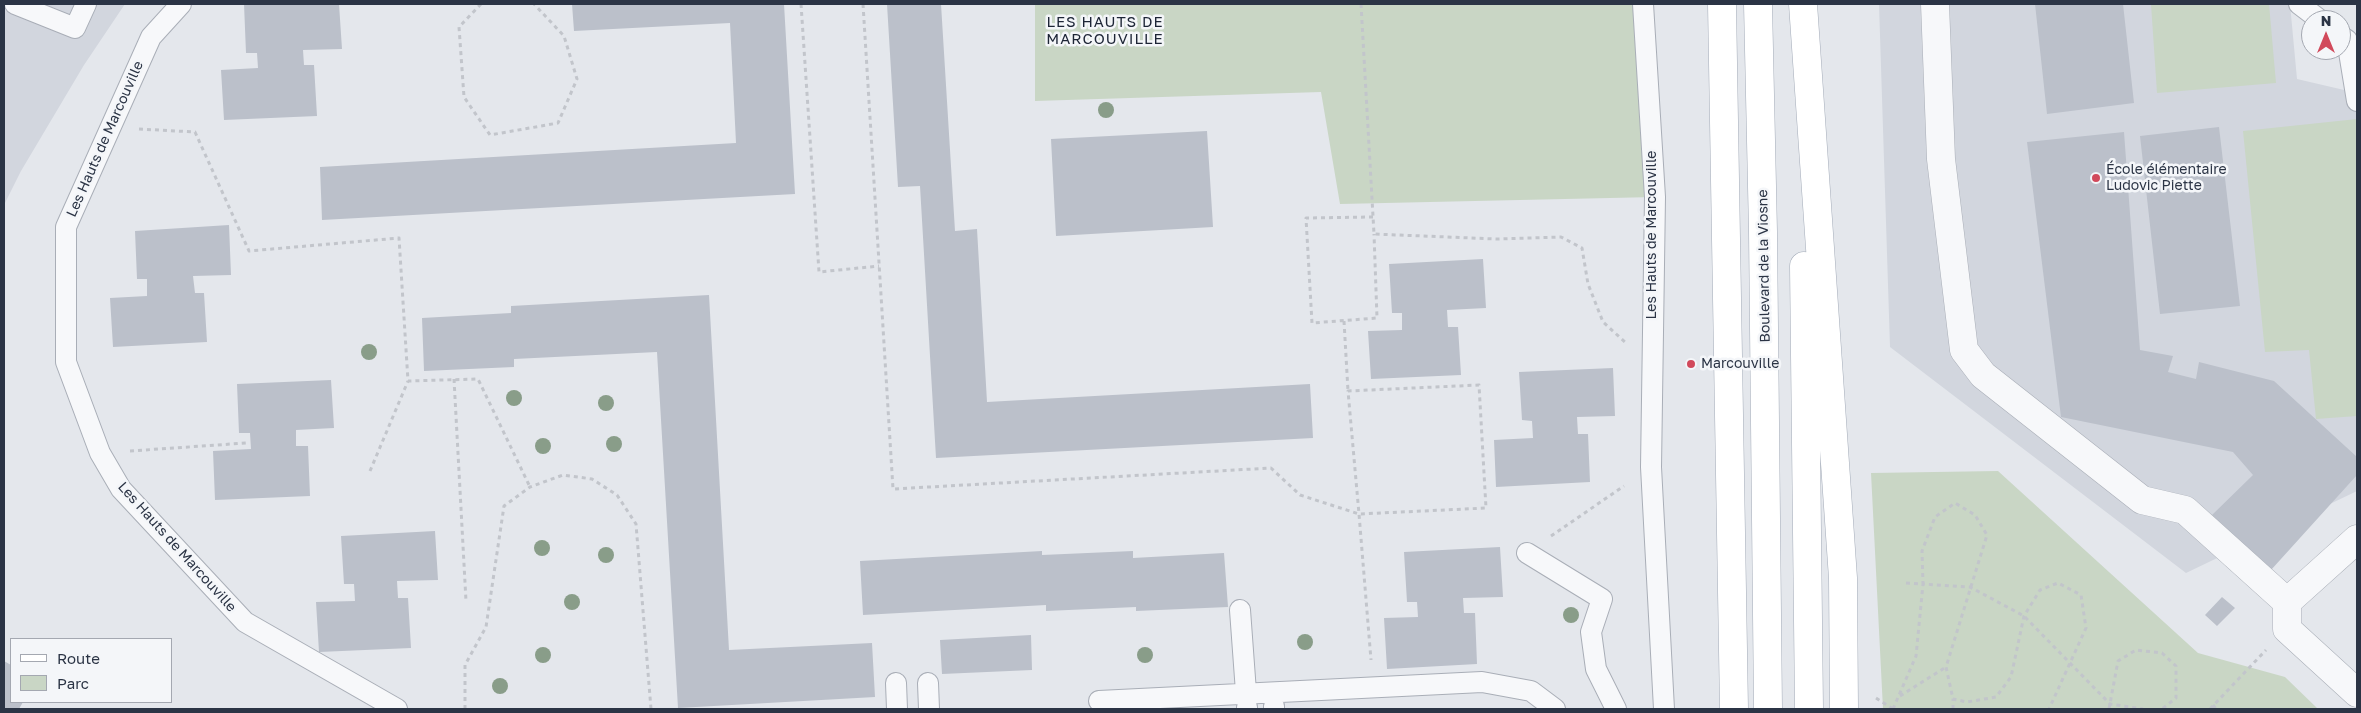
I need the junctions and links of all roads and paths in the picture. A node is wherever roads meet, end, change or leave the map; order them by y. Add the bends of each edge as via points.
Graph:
1 (15, 4) edge
2 (86, 4) edge
3 (181, 4) edge
4 (481, 4) edge
5 (534, 4) edge
6 (801, 4) edge
7 (863, 4) edge
8 (1361, 4) edge
9 (1643, 4) edge
10 (1722, 4) edge
11 (1758, 4) edge
12 (1799, 4) edge
13 (1803, 4) edge
14 (1935, 4) edge
15 (2350, 60) edge
16 (2357, 101) edge
17 (110, 128) junction
18 (1373, 217) junction
19 (1374, 234) junction
20 (879, 266) junction
21 (1344, 321) junction
22 (1652, 361) junction
23 (454, 379) junction
24 (408, 380) junction
25 (1348, 391) junction
26 (246, 443) dead end
27 (100, 453) junction
28 (1651, 467) junction
29 (370, 471) dead end
30 (530, 487) junction
31 (1359, 514) junction
32 (2357, 539) edge
33 (1527, 553) joint
34 (1906, 583) dead end
35 (1923, 584) junction
36 (1970, 586) junction
37 (466, 601) dead end
38 (1240, 610) dead end
39 (2287, 615) junction
40 (2024, 616) junction
41 (2070, 663) junction
42 (1946, 667) junction
43 (896, 683) dead end
44 (928, 683) dead end
45 (1373, 687) junction
46 (2357, 693) edge
47 (1900, 696) junction
48 (1953, 699) junction
49 (1099, 701) dead end
50 (1247, 703) edge
51 (2110, 704) junction
52 (2213, 705) junction
53 (397, 709) edge
54 (465, 709) edge
55 (651, 709) edge
56 (897, 709) edge
57 (929, 709) edge
58 (1555, 709) edge
59 (1616, 709) edge
60 (1664, 709) edge
61 (1734, 709) edge
62 (1768, 709) edge
63 (1809, 709) edge
64 (1844, 709) edge
65 (1894, 709) edge
66 (1953, 709) edge
67 (2049, 709) edge
68 (2109, 709) edge
69 (2143, 709) edge
70 (2162, 709) edge
71 (2210, 709) edge
72 (2216, 709) edge

1 - 2 lane via 75,28
3 - 17 lane, Les Hauts de Marcouville via 151,37
4 - 5 path via 459,27 463,88 464,97 490,135 558,123 577,79 564,36
6 - 20 path via 819,272
7 - 20 path
8 - 18 path
9 - 22 lane, Les Hauts de Marcouville via 1655,197
10 - 61 main road
11 - 62 main road, Boulevard de la Viosne
12 - 63 main road
13 - 64 main road via 1842,578
14 - 39 street via 1941,159 1964,350 1983,376 2142,500 2185,510
15 - 16 lane
17 - 24 path via 195,132 249,251 399,238
17 - 27 lane, Les Hauts de Marcouville via 66,227 66,362
18 - 19 path
18 - 21 path via 1306,218 1312,323
19 - 21 path via 1377,318
19 - 22 path via 1496,239 1561,237 1582,248 1588,284 1603,322 1629,346
20 - 31 path via 893,489 1272,468 1300,495
21 - 25 path
22 - 28 lane, Les Hauts de Marcouville
23 - 24 path
23 - 30 path via 478,379
23 - 37 path
24 - 29 path
25 - 31 path
25 - 31 path via 1479,385 1486,508
26 - 27 path
27 - 53 lane, Les Hauts de Marcouville via 121,489 245,622
28 - 33 path
28 - 60 lane, Les Hauts de Marcouville
30 - 54 path via 504,506 486,627 465,665
30 - 55 path via 563,475 592,479 617,495 636,524
31 - 45 path
32 - 39 street
33 - 59 lane via 1602,599 1591,632 1596,669
34 - 35 path
35 - 36 path
35 - 36 path via 1922,551 1935,516 1955,503 1975,515 1988,535
35 - 47 path via 1916,656
36 - 40 path
36 - 42 path
38 - 50 lane
39 - 46 street
39 - 52 path
40 - 41 path
40 - 41 path via 2040,590 2058,583 2081,596 2086,628
40 - 48 path via 2011,677 1996,697 1967,702
41 - 51 path
41 - 67 path
42 - 47 path
42 - 48 path
43 - 56 lane
44 - 57 lane
45 - 50 lane
45 - 58 lane via 1482,682 1531,691
47 - 65 path
48 - 66 path
49 - 50 lane
51 - 68 path
51 - 69 path
51 - 70 path via 2118,661 2136,650 2162,653 2176,666 2176,698
52 - 71 path
52 - 72 path

